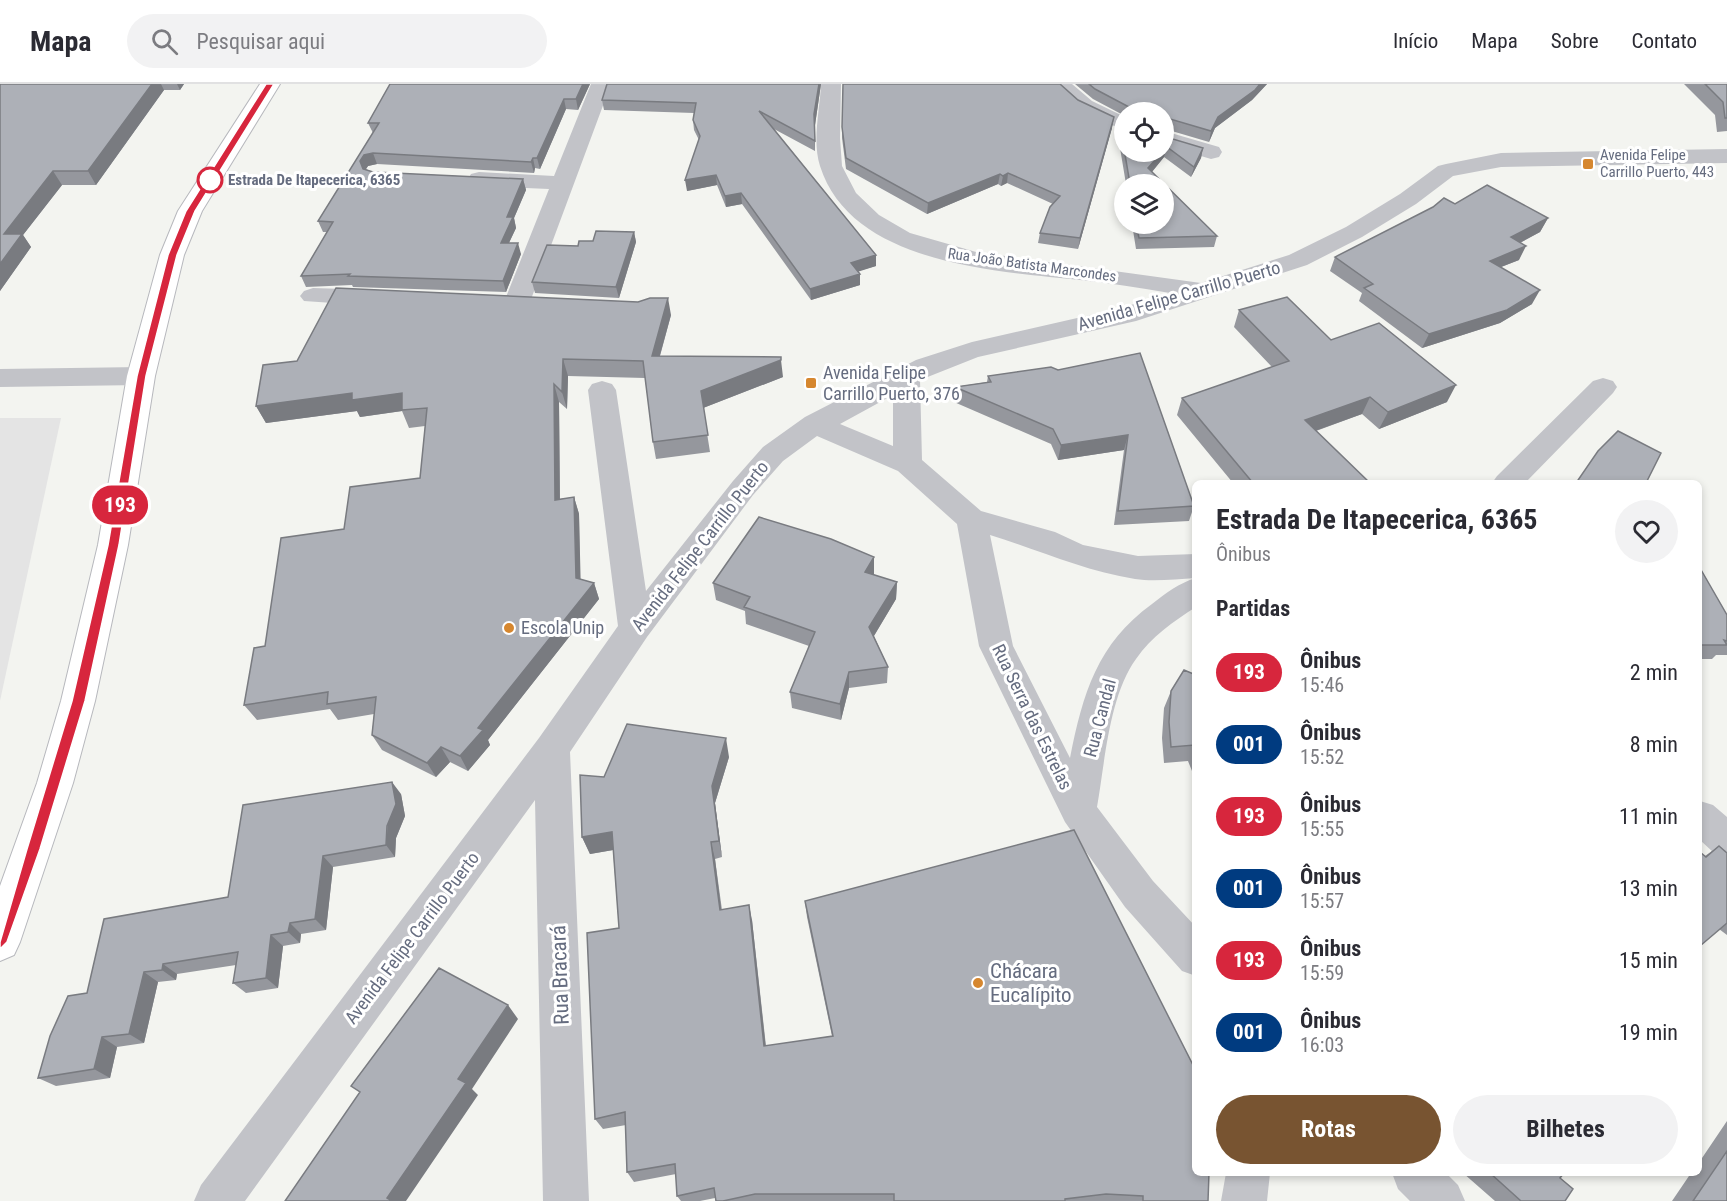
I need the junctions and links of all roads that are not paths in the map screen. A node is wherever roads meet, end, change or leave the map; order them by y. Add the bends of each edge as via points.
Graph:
1 (270, 84) edge
2 (601, 84) edge
3 (831, 84) edge
4 (1060, 84) edge
5 (1114, 120) edge
6 (1174, 141) edge
7 (1211, 153) dead end
8 (1727, 156) edge
9 (460, 178) edge
10 (564, 183) junction
11 (1206, 291) junction
12 (313, 296) dead end
13 (404, 299) edge
14 (517, 302) edge
15 (906, 374) junction
16 (141, 376) junction
17 (0, 378) edge
18 (1603, 387) dead end
19 (602, 390) dead end
20 (815, 424) junction
21 (908, 464) junction
22 (1510, 480) edge
23 (971, 519) junction
24 (1192, 566) edge
25 (1192, 593) edge
26 (635, 628) junction
27 (552, 750) junction
28 (1078, 810) junction
29 (1702, 819) edge
30 (1727, 841) edge
31 (0, 942) edge
32 (1192, 953) edge
33 (1248, 1176) edge
34 (1417, 1176) edge
35 (217, 1201) edge
36 (566, 1201) edge
37 (1244, 1201) edge
38 (1442, 1201) edge

1 - 16 main road via 190,211 172,255
2 - 10 street
3 - 11 street, Rua João Batista Marcondes via 831,165 850,202 884,227 912,242 958,258
4 - 5 street via 1085,105
6 - 7 street
8 - 11 street, Avenida Felipe Carrillo Puerto via 1543,158 1462,166 1446,171 1354,232 1298,260
9 - 10 street
10 - 14 street
11 - 15 street, Avenida Felipe Carrillo Puerto via 1127,315 972,350
12 - 13 street
15 - 20 street, Avenida Felipe Carrillo Puerto
15 - 21 street
16 - 17 street
16 - 31 main road via 113,545 78,701
18 - 22 street
19 - 26 street
20 - 21 street
20 - 26 street, Avenida Felipe Carrillo Puerto via 765,462
21 - 23 street
23 - 24 street via 1044,540 1077,555 1138,568
23 - 28 street, Rua Serra das Estrelas via 996,646
25 - 28 street, Rua Candal via 1160,613 1124,650 1110,675
26 - 27 street, Avenida Felipe Carrillo Puerto
27 - 35 street, Avenida Felipe Carrillo Puerto
27 - 36 street, Rua Bracará
28 - 32 street, Rua Serra das Estrelas via 1139,894
29 - 30 street
33 - 37 street
34 - 38 street

